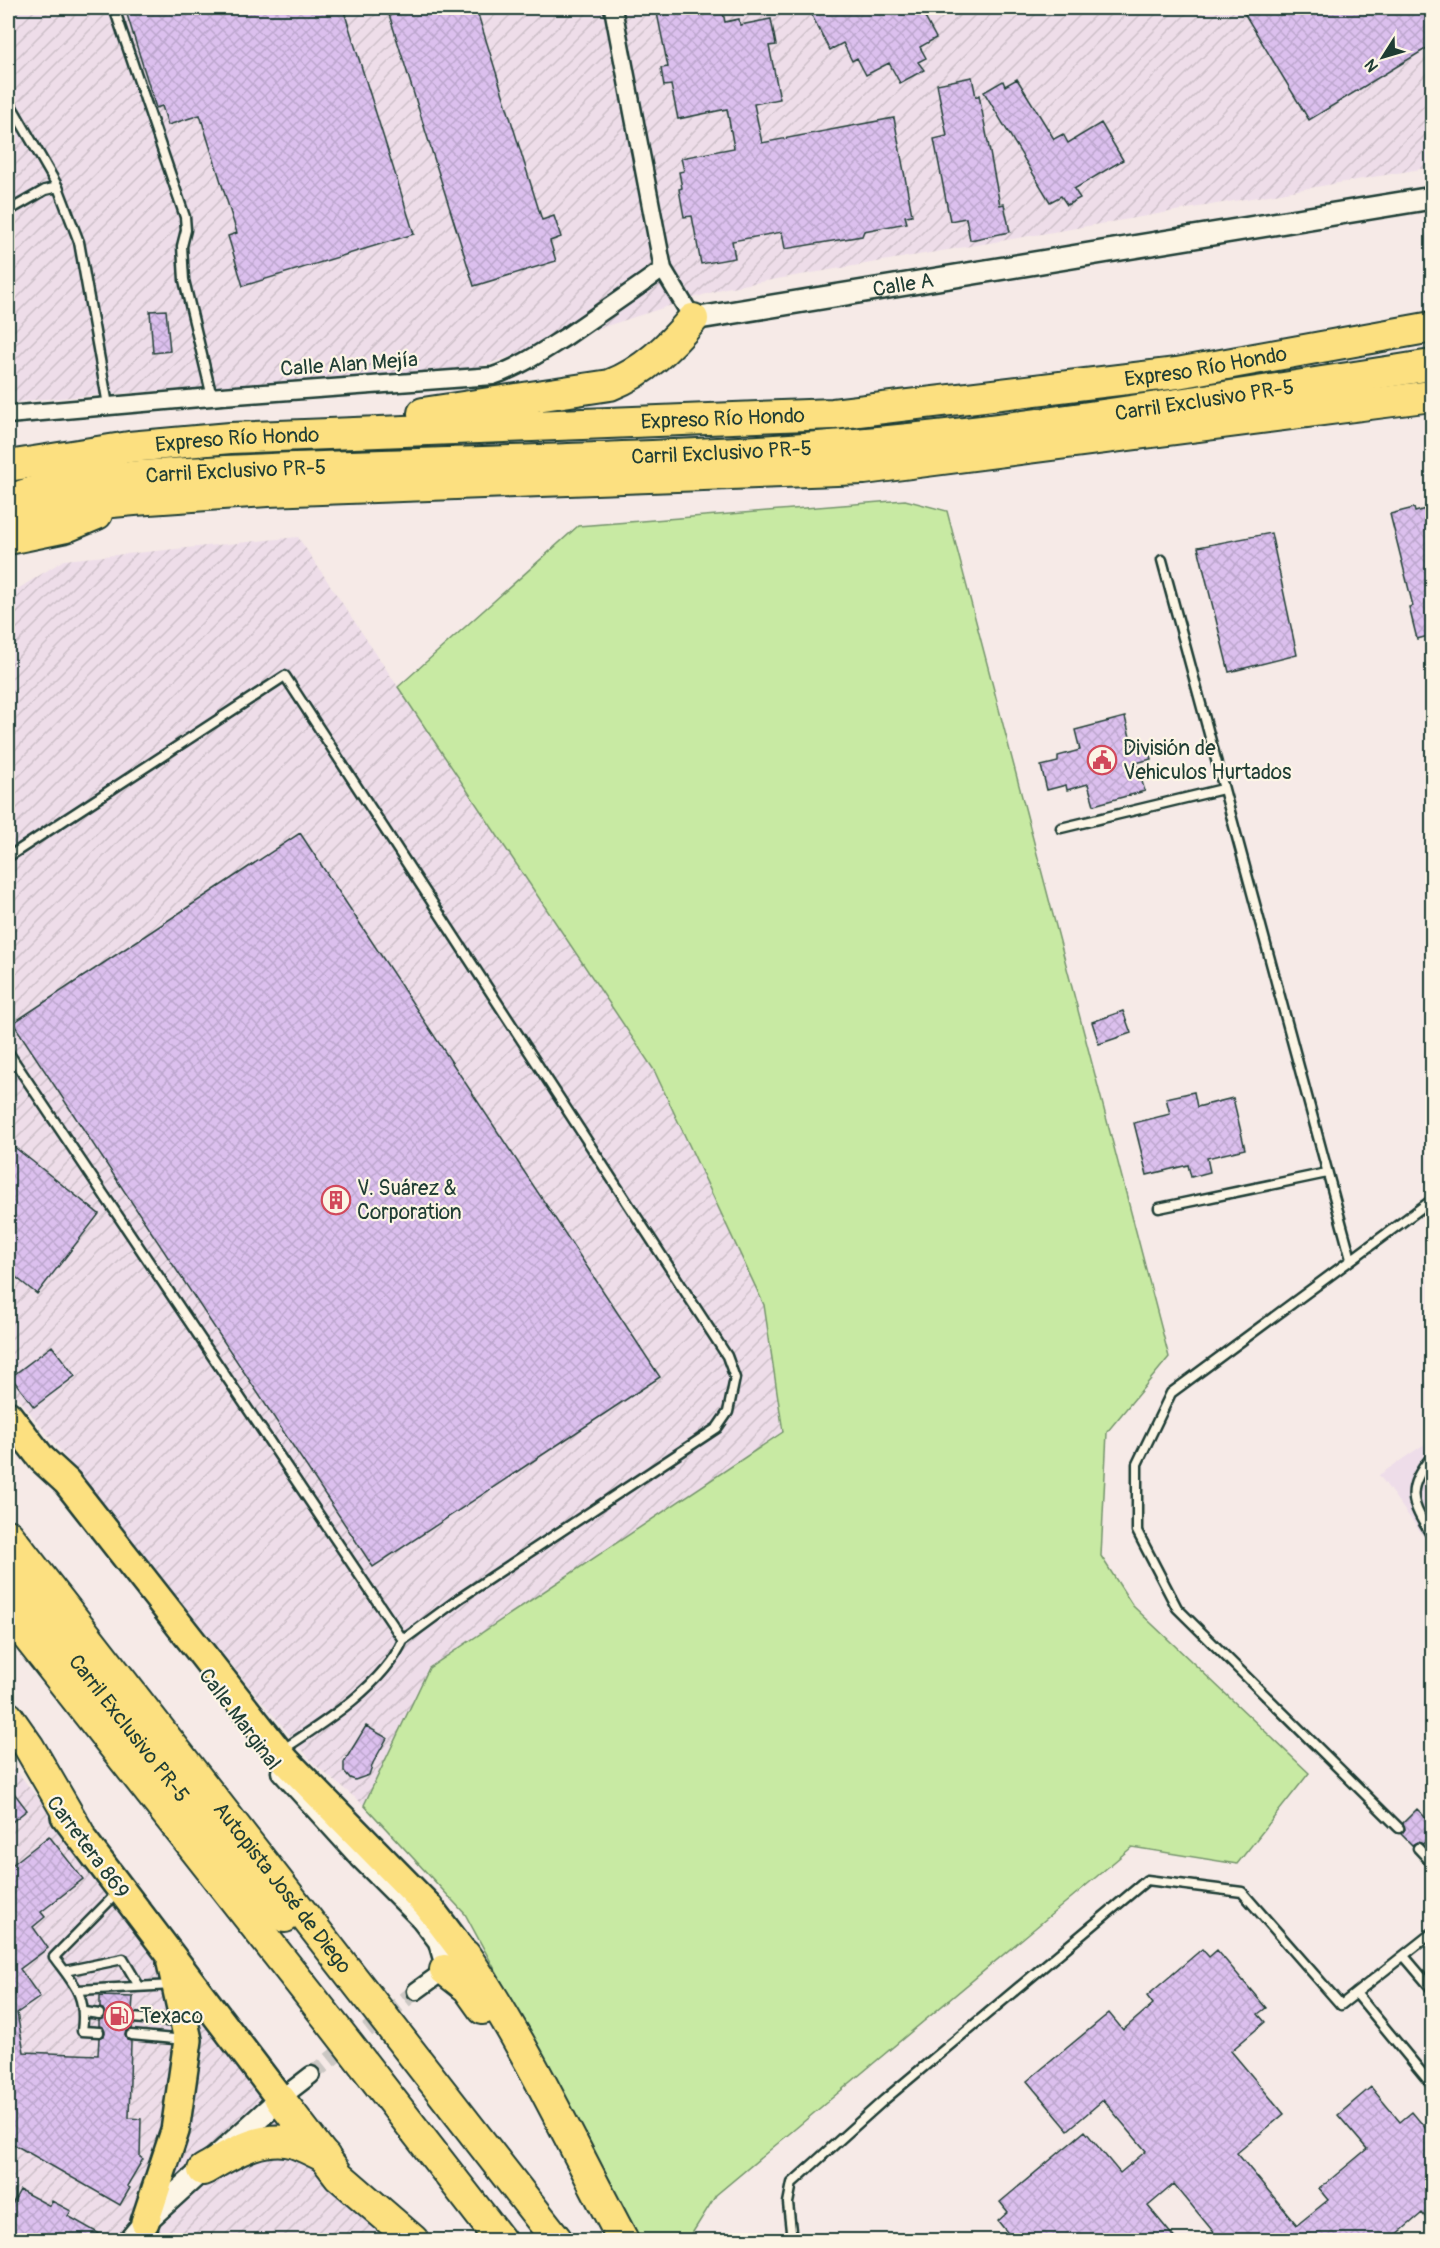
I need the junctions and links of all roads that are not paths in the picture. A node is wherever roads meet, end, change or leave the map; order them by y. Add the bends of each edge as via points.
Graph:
1 (114, 8) edge
2 (614, 8) edge
3 (8, 100) edge
4 (58, 187) junction
5 (1432, 198) edge
6 (8, 211) edge
7 (663, 269) junction
8 (693, 319) junction
9 (1432, 327) edge
10 (1432, 365) edge
11 (1432, 396) edge
12 (212, 397) junction
13 (108, 405) junction
14 (8, 415) edge
15 (230, 438) junction
16 (8, 466) edge
17 (134, 500) junction
18 (8, 501) edge
19 (8, 512) edge
20 (8, 539) edge
21 (1162, 560) dead end
22 (1224, 789) junction
23 (1061, 828) dead end
24 (8, 858) edge
25 (8, 1052) edge
26 (1328, 1173) junction
27 (1432, 1200) edge
28 (1159, 1208) dead end
29 (1351, 1259) junction
30 (8, 1415) edge
31 (1432, 1456) edge
32 (42, 1459) junction
33 (8, 1535) edge
34 (1432, 1536) edge
35 (8, 1575) edge
36 (8, 1612) edge
37 (403, 1640) junction
38 (8, 1717) edge
39 (8, 1742) edge
40 (279, 1752) junction
41 (1399, 1828) dead end
42 (79, 1833) junction
43 (1418, 1848) dead end
44 (1432, 1863) edge
45 (251, 1884) junction
46 (120, 1889) junction
47 (1432, 1933) edge
48 (168, 1953) junction
49 (1404, 1956) junction
50 (455, 1962) junction
51 (64, 1971) junction
52 (176, 1984) junction
53 (139, 1986) junction
54 (1432, 1989) edge
55 (78, 1990) junction
56 (416, 1991) tunnel mouth
57 (1356, 1993) junction
58 (366, 1995) junction
59 (85, 2012) junction
60 (99, 2014) dead end
61 (132, 2018) dead end
62 (334, 2026) junction
63 (186, 2031) junction
64 (99, 2032) dead end
65 (131, 2035) dead end
66 (311, 2075) tunnel mouth
67 (1432, 2085) edge
68 (280, 2099) junction
69 (325, 2157) junction
70 (203, 2170) junction
71 (138, 2231) edge
72 (413, 2241) edge
73 (500, 2241) edge
74 (557, 2241) edge
75 (611, 2241) edge
76 (623, 2241) edge
77 (792, 2241) edge

1 - 12 lane via 185,217 184,280
2 - 7 street
3 - 4 lane
4 - 6 lane
4 - 13 lane via 79,243
5 - 8 street, Calle A
7 - 8 street
7 - 12 street, Calle Alan Mejía via 530,360 493,376
8 - 15 highway via 649,363 610,385
9 - 15 highway, Expreso Río Hondo via 1177,373 833,414
10 - 18 highway, Carril Exclusivo PR-5 via 1075,419 873,443 741,452 207,471 95,480 50,487
11 - 17 highway via 864,469 267,491
12 - 13 street, Calle Alan Mejía
13 - 14 street, Calle Alan Mejía
15 - 16 highway, Expreso Río Hondo via 129,447
17 - 19 highway
17 - 20 highway via 66,527
21 - 22 lane
22 - 23 lane
22 - 26 lane
24 - 37 lane via 285,676 727,1356 735,1378 729,1412 717,1428
25 - 37 lane
26 - 28 lane
26 - 29 lane
27 - 29 lane
29 - 41 lane via 1171,1393 1137,1464 1137,1530 1177,1608
30 - 32 highway, Calle Marginal
31 - 34 lane via 1418,1473 1413,1503
32 - 40 highway, Calle Marginal via 67,1482
32 - 50 street, Calle Marginal via 59,1487 268,1759
33 - 58 highway, Autopista José de Diego
35 - 45 highway, Carril Exclusivo PR-5
36 - 62 highway
37 - 40 lane via 369,1686 333,1717
38 - 42 highway
39 - 42 highway, Carretera 869
40 - 50 highway, Calle Marginal via 428,1906
42 - 46 highway, Carretera 869
43 - 44 lane
45 - 58 highway
45 - 62 highway
46 - 48 highway, Carretera 869
46 - 51 lane via 54,1957
47 - 49 lane
48 - 52 highway
48 - 68 highway, Carretera 869
49 - 54 lane
49 - 57 lane
50 - 56 street
50 - 75 highway via 557,2138
50 - 76 highway via 487,1987
51 - 53 lane via 123,1959
51 - 55 lane
52 - 53 lane
52 - 63 highway
53 - 55 lane
55 - 59 lane
57 - 67 lane
57 - 77 lane via 1341,2005 1242,1892 1147,1880 884,2100 792,2183 788,2203
58 - 74 highway, Autopista José de Diego
59 - 60 lane
59 - 64 lane via 82,2031
61 - 63 lane
62 - 73 highway
63 - 65 lane
63 - 71 highway via 175,2130
66 - 68 street
68 - 69 highway
68 - 70 street
69 - 70 highway via 293,2143 267,2141
69 - 72 highway via 339,2175
70 - 71 street

